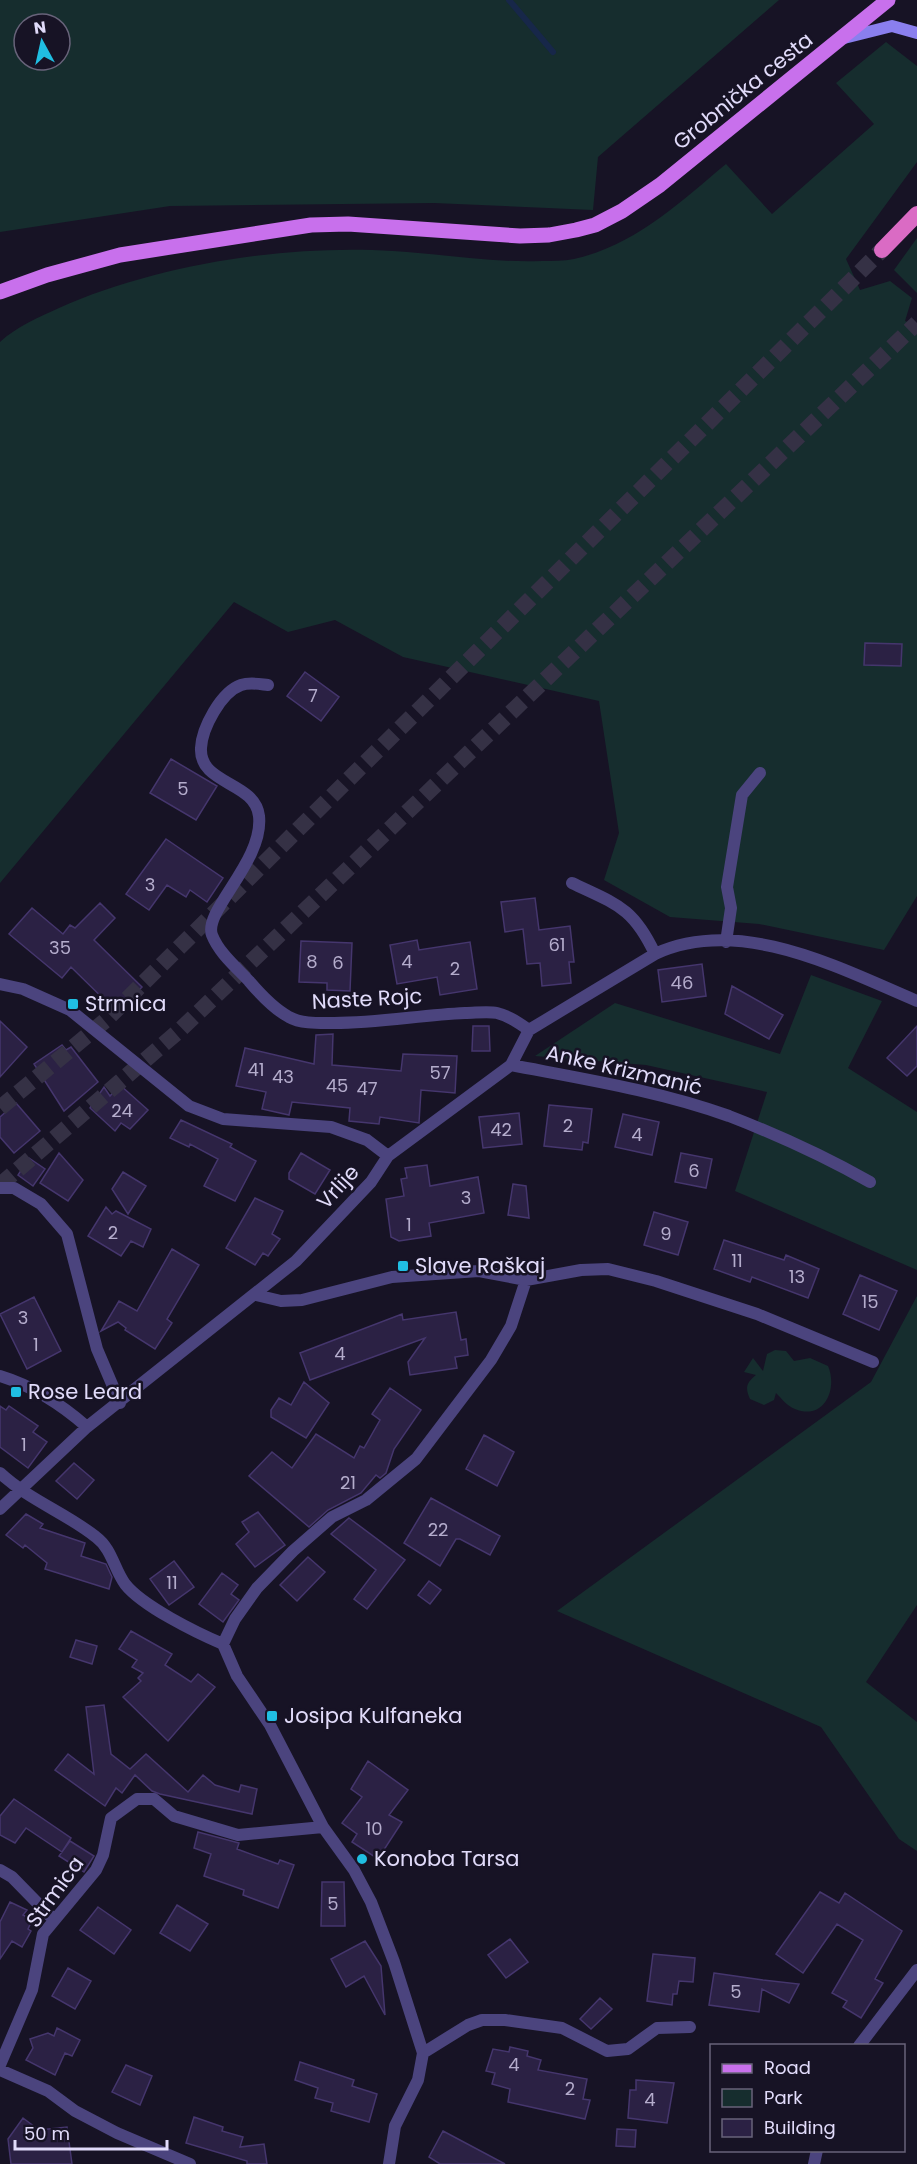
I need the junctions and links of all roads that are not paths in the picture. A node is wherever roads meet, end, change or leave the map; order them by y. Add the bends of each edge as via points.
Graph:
1 (888, 0) edge
2 (917, 33) edge
3 (840, 40) junction
4 (917, 214) edge
5 (882, 250) tunnel mouth
6 (0, 292) edge
7 (268, 685) dead end
8 (760, 772) dead end
9 (572, 883) dead end
10 (726, 942) junction
11 (655, 954) junction
12 (0, 984) edge
13 (917, 1001) edge
14 (529, 1030) junction
15 (511, 1065) junction
16 (388, 1156) junction
17 (870, 1182) dead end
18 (0, 1188) edge
19 (526, 1280) junction
20 (256, 1295) junction
21 (873, 1362) dead end
22 (0, 1376) edge
23 (120, 1403) junction
24 (87, 1427) junction
25 (0, 1473) edge
26 (18, 1490) junction
27 (0, 1509) edge
28 (223, 1644) junction
29 (323, 1827) junction
30 (0, 1870) edge
31 (54, 1920) junction
32 (917, 1970) edge
33 (690, 2027) dead end
34 (861, 2044) edge
35 (423, 2053) junction
36 (0, 2065) edge
37 (0, 2070) edge
38 (190, 2164) edge
39 (389, 2164) edge

1 - 3 main road, Grobnička cesta
2 - 3 main road via 892,26
3 - 6 main road, Grobnička cesta via 660,185 595,225 549,236 311,225 120,255
4 - 5 highway
7 - 14 street, Naste Rojc via 236,687 204,727 203,763 212,774 255,802 259,814 259,832 246,867 212,919 211,933 220,949 278,1010 291,1018 350,1023 495,1012
8 - 10 street via 742,795 728,887 731,908
9 - 11 street via 635,917
10 - 11 street via 708,940 674,945
10 - 13 street via 808,954
11 - 14 street
12 - 16 street via 23,989 70,1010 189,1106 223,1119 330,1127 367,1140
14 - 15 street, Vrlije
15 - 16 street, Vrlije
15 - 17 street, Anke Krizmanić via 637,1090 727,1116 827,1158
16 - 20 street, Vrlije via 364,1190 296,1262
18 - 23 street via 14,1188 41,1204 67,1234 97,1349
19 - 20 street via 479,1271 392,1276 302,1300
19 - 21 street via 608,1269 757,1314
19 - 28 street via 515,1316 491,1360 422,1452 366,1500 332,1517 293,1551 257,1588
20 - 23 street, Vrlije
22 - 24 street via 41,1394
23 - 24 street, Vrlije
24 - 26 street, Vrlije
25 - 26 street
26 - 27 street, Vrlije
26 - 28 street via 98,1537 133,1592 180,1624
28 - 29 street via 237,1676 270,1725
29 - 31 street, Strmica via 238,1834 174,1816 154,1799 137,1799 111,1818 96,1870
29 - 35 street via 371,1902
30 - 31 street via 12,1877
31 - 36 street, Strmica via 43,1934 32,1990
32 - 34 street
33 - 35 street via 657,2028 628,2049 607,2050 562,2028 482,2020
35 - 39 street via 418,2080 395,2126
37 - 38 street via 48,2091 75,2111 117,2133

